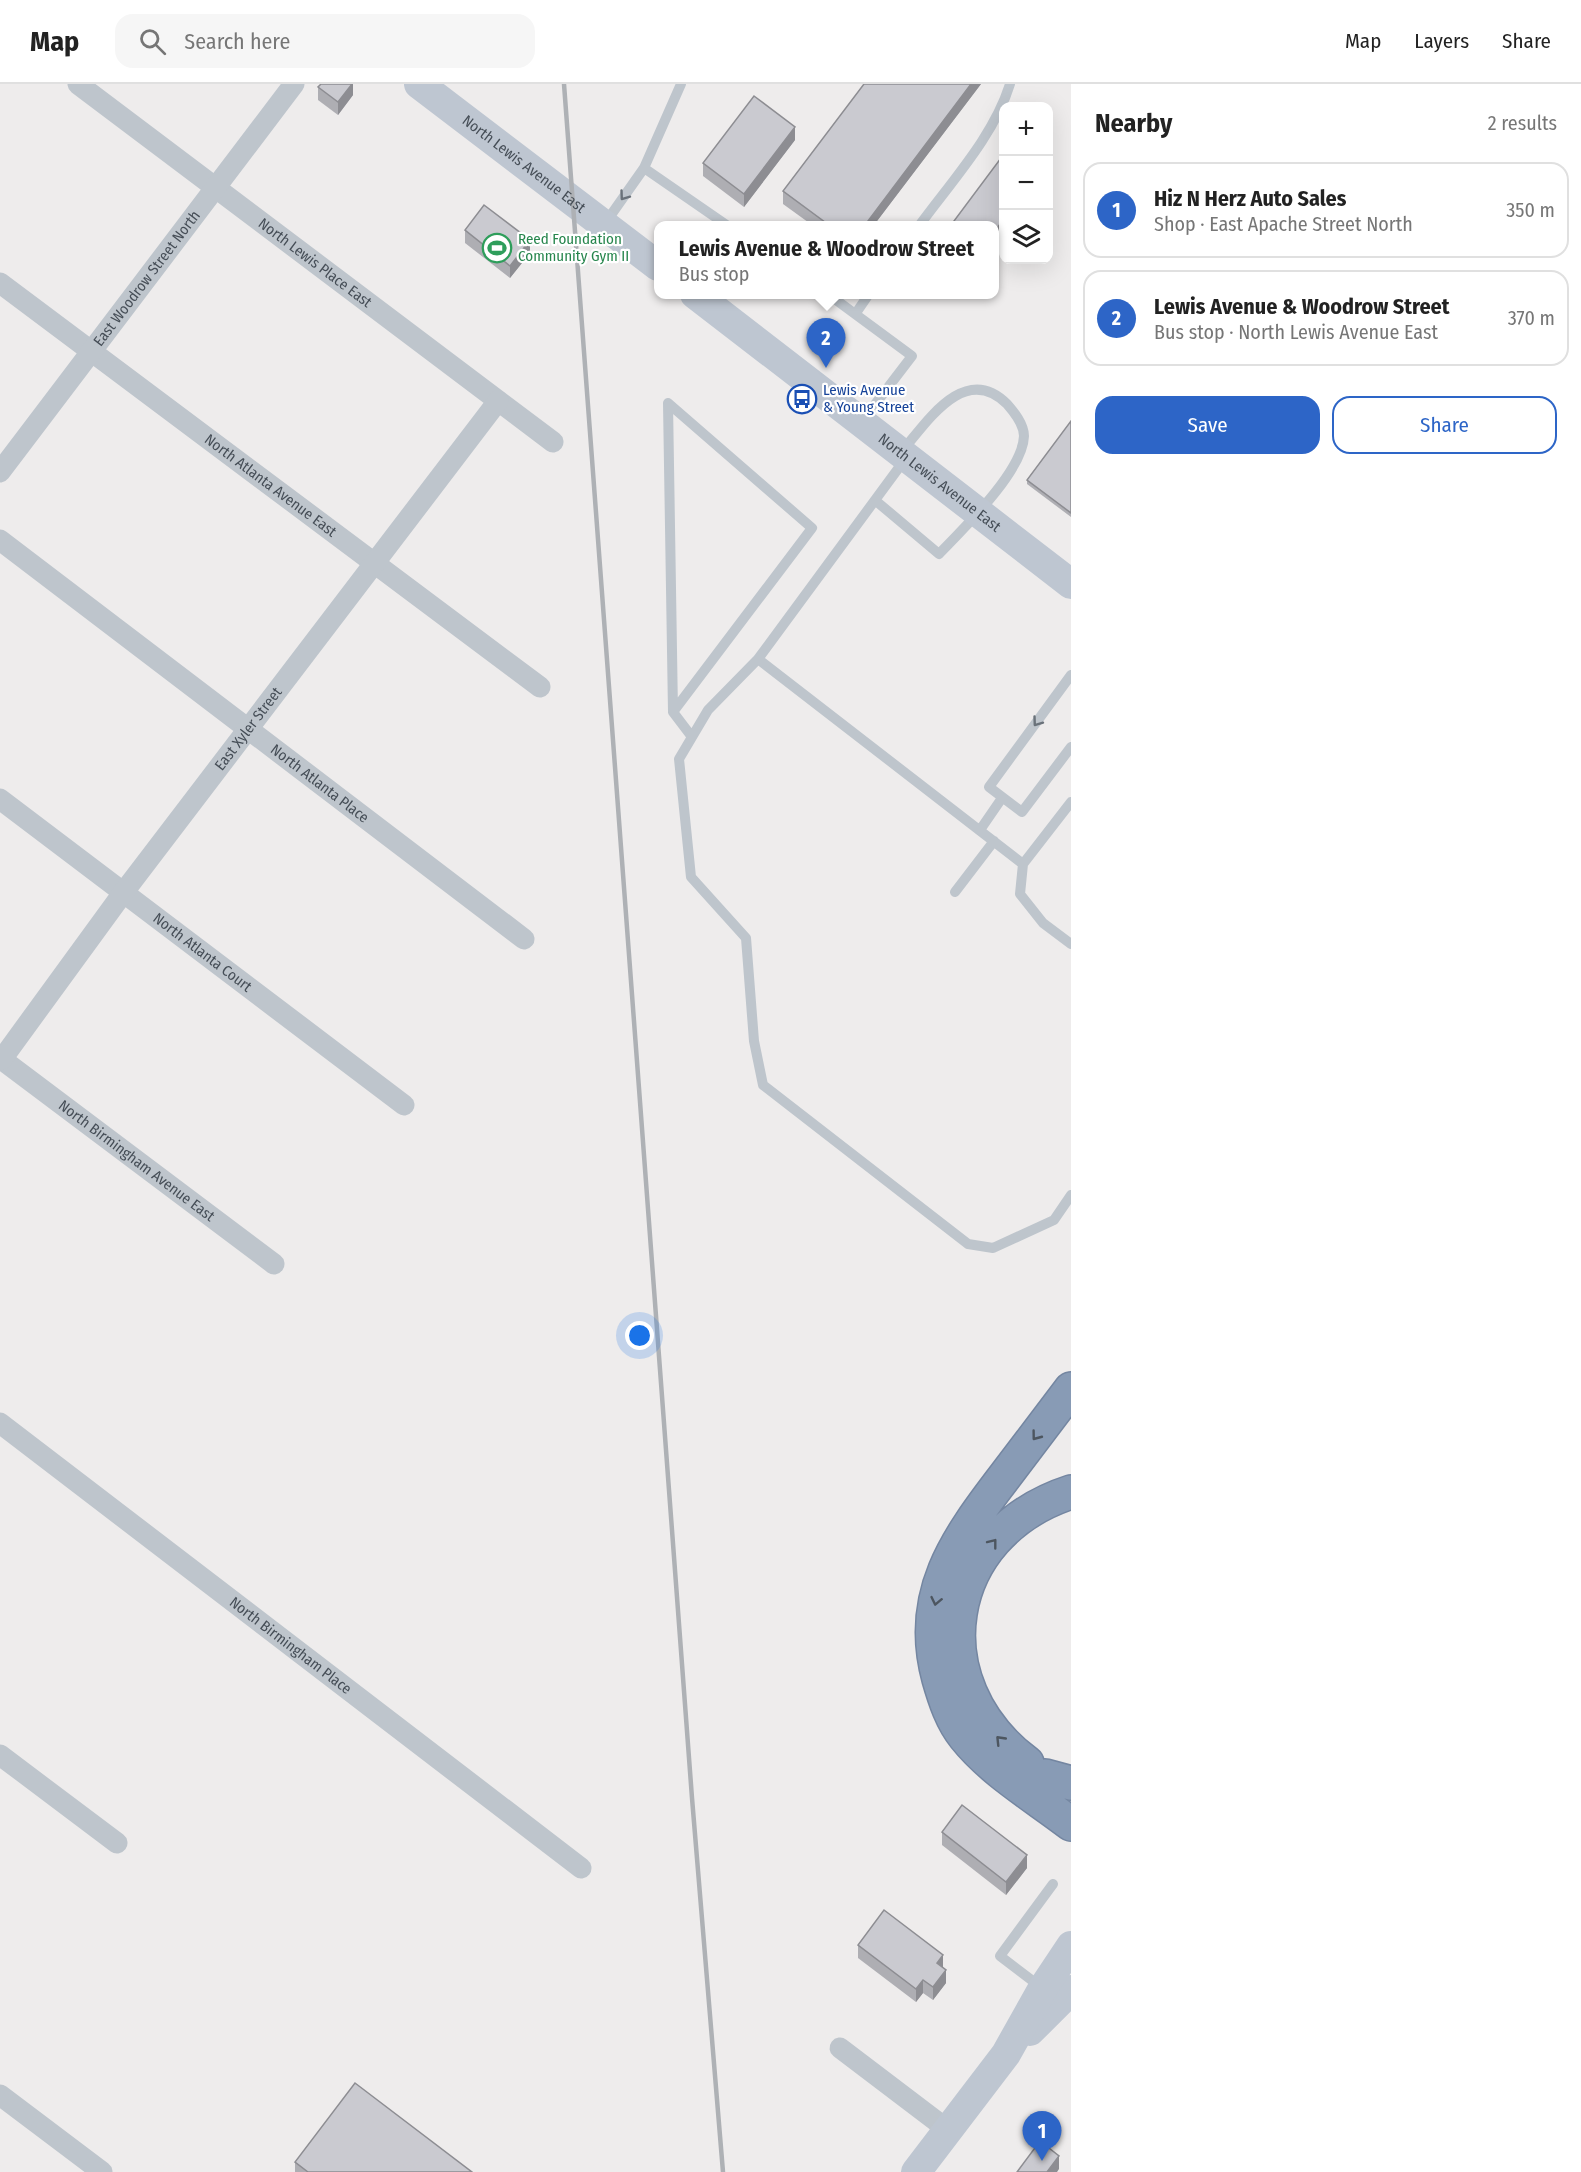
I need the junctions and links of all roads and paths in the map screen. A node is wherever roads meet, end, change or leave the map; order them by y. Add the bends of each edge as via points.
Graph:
1 (78, 84) edge
2 (294, 84) edge
3 (419, 84) edge
4 (681, 84) edge
5 (1010, 84) edge
6 (644, 168) junction
7 (216, 188) junction
8 (722, 221) edge
9 (922, 221) edge
10 (604, 225) junction
11 (654, 263) edge
12 (0, 283) edge
13 (701, 299) edge
14 (835, 299) edge
15 (866, 299) edge
16 (856, 313) junction
17 (91, 352) junction
18 (498, 401) junction
19 (861, 422) junction
20 (553, 442) dead end
21 (904, 455) junction
22 (0, 472) edge
23 (876, 501) junction
24 (978, 513) junction
25 (0, 540) edge
26 (374, 565) junction
27 (1071, 584) edge
28 (758, 659) junction
29 (1071, 675) edge
30 (540, 687) dead end
31 (673, 712) junction
32 (249, 729) junction
33 (692, 737) junction
34 (1071, 747) edge
35 (1002, 798) junction
36 (0, 799) edge
37 (1071, 802) edge
38 (980, 830) junction
39 (994, 841) junction
40 (1023, 864) junction
41 (955, 892) dead end
42 (123, 893) junction
43 (524, 939) dead end
44 (1071, 944) edge
45 (1, 1058) edge
46 (404, 1105) dead end
47 (1071, 1195) edge
48 (274, 1264) dead end
49 (1071, 1389) edge
50 (0, 1422) edge
51 (1071, 1492) edge
52 (0, 1755) edge
53 (1058, 1779) edge
54 (1071, 1817) edge
55 (117, 1842) dead end
56 (581, 1868) dead end
57 (1053, 1884) dead end
58 (1071, 1946) edge
59 (1057, 1989) edge
60 (840, 2048) dead end
61 (0, 2096) edge
62 (948, 2130) junction
63 (102, 2172) edge
64 (916, 2172) edge

1 - 7 street, North Lewis Place East
2 - 7 street, East Woodrow Street North
3 - 10 main road, North Lewis Avenue East
4 - 6 lane
5 - 9 lane via 988,130
6 - 8 lane
6 -> 10 lane
7 - 17 street, East Woodrow Street North
7 - 18 street, North Lewis Place East
10 - 11 main road, North Lewis Avenue East
12 - 17 street, North Atlanta Avenue East
13 - 19 main road, North Lewis Avenue East
14 - 16 lane
15 - 16 lane
16 - 19 lane via 912,356
17 - 22 street, East Woodrow Street North
17 - 26 street, North Atlanta Avenue East
18 - 20 street, North Lewis Place East
18 - 26 street, East Xyler Street
19 - 21 main road, North Lewis Avenue East
21 - 23 lane
21 - 24 main road, North Lewis Avenue East
21 - 24 lane via 953,394 969,390 988,392 1005,402 1017,416 1024,435 1014,465
23 - 24 lane via 939,554
23 - 28 lane
24 - 27 main road, North Lewis Avenue East
25 - 32 street, North Atlanta Place
26 - 30 street, North Atlanta Avenue East
26 - 32 street, East Xyler Street
28 - 33 lane via 708,710
28 - 38 lane
29 -> 35 lane via 989,788
31 - 31 lane via 671,593 668,403 812,528
31 - 33 lane
32 - 42 street, East Xyler Street
32 - 43 street, North Atlanta Place
33 - 47 lane via 679,759 691,877 746,938 754,1041 763,1085 968,1244 993,1248 1054,1220
34 - 35 lane via 1022,812
35 - 38 lane
36 - 42 street, North Atlanta Court
37 - 40 lane
38 - 39 lane
39 - 40 lane
39 - 41 lane
40 - 44 lane via 1020,894 1043,923
42 - 45 street, East Xyler Street
42 - 46 street, North Atlanta Court
45 - 48 street, North Birmingham Avenue East
49 -> 54 highway via 957,1543 941,1580 932,1632 941,1686 964,1736 988,1760
50 - 56 street, North Birmingham Place
53 -> 51 highway via 995,1736 974,1704 962,1670 959,1622 973,1574 999,1535 1031,1509
52 - 55 street
53 - 54 highway
57 - 59 lane via 1000,1956
58 - 59 main road
59 - 62 main road
60 - 62 street
61 - 63 street
62 - 64 main road

